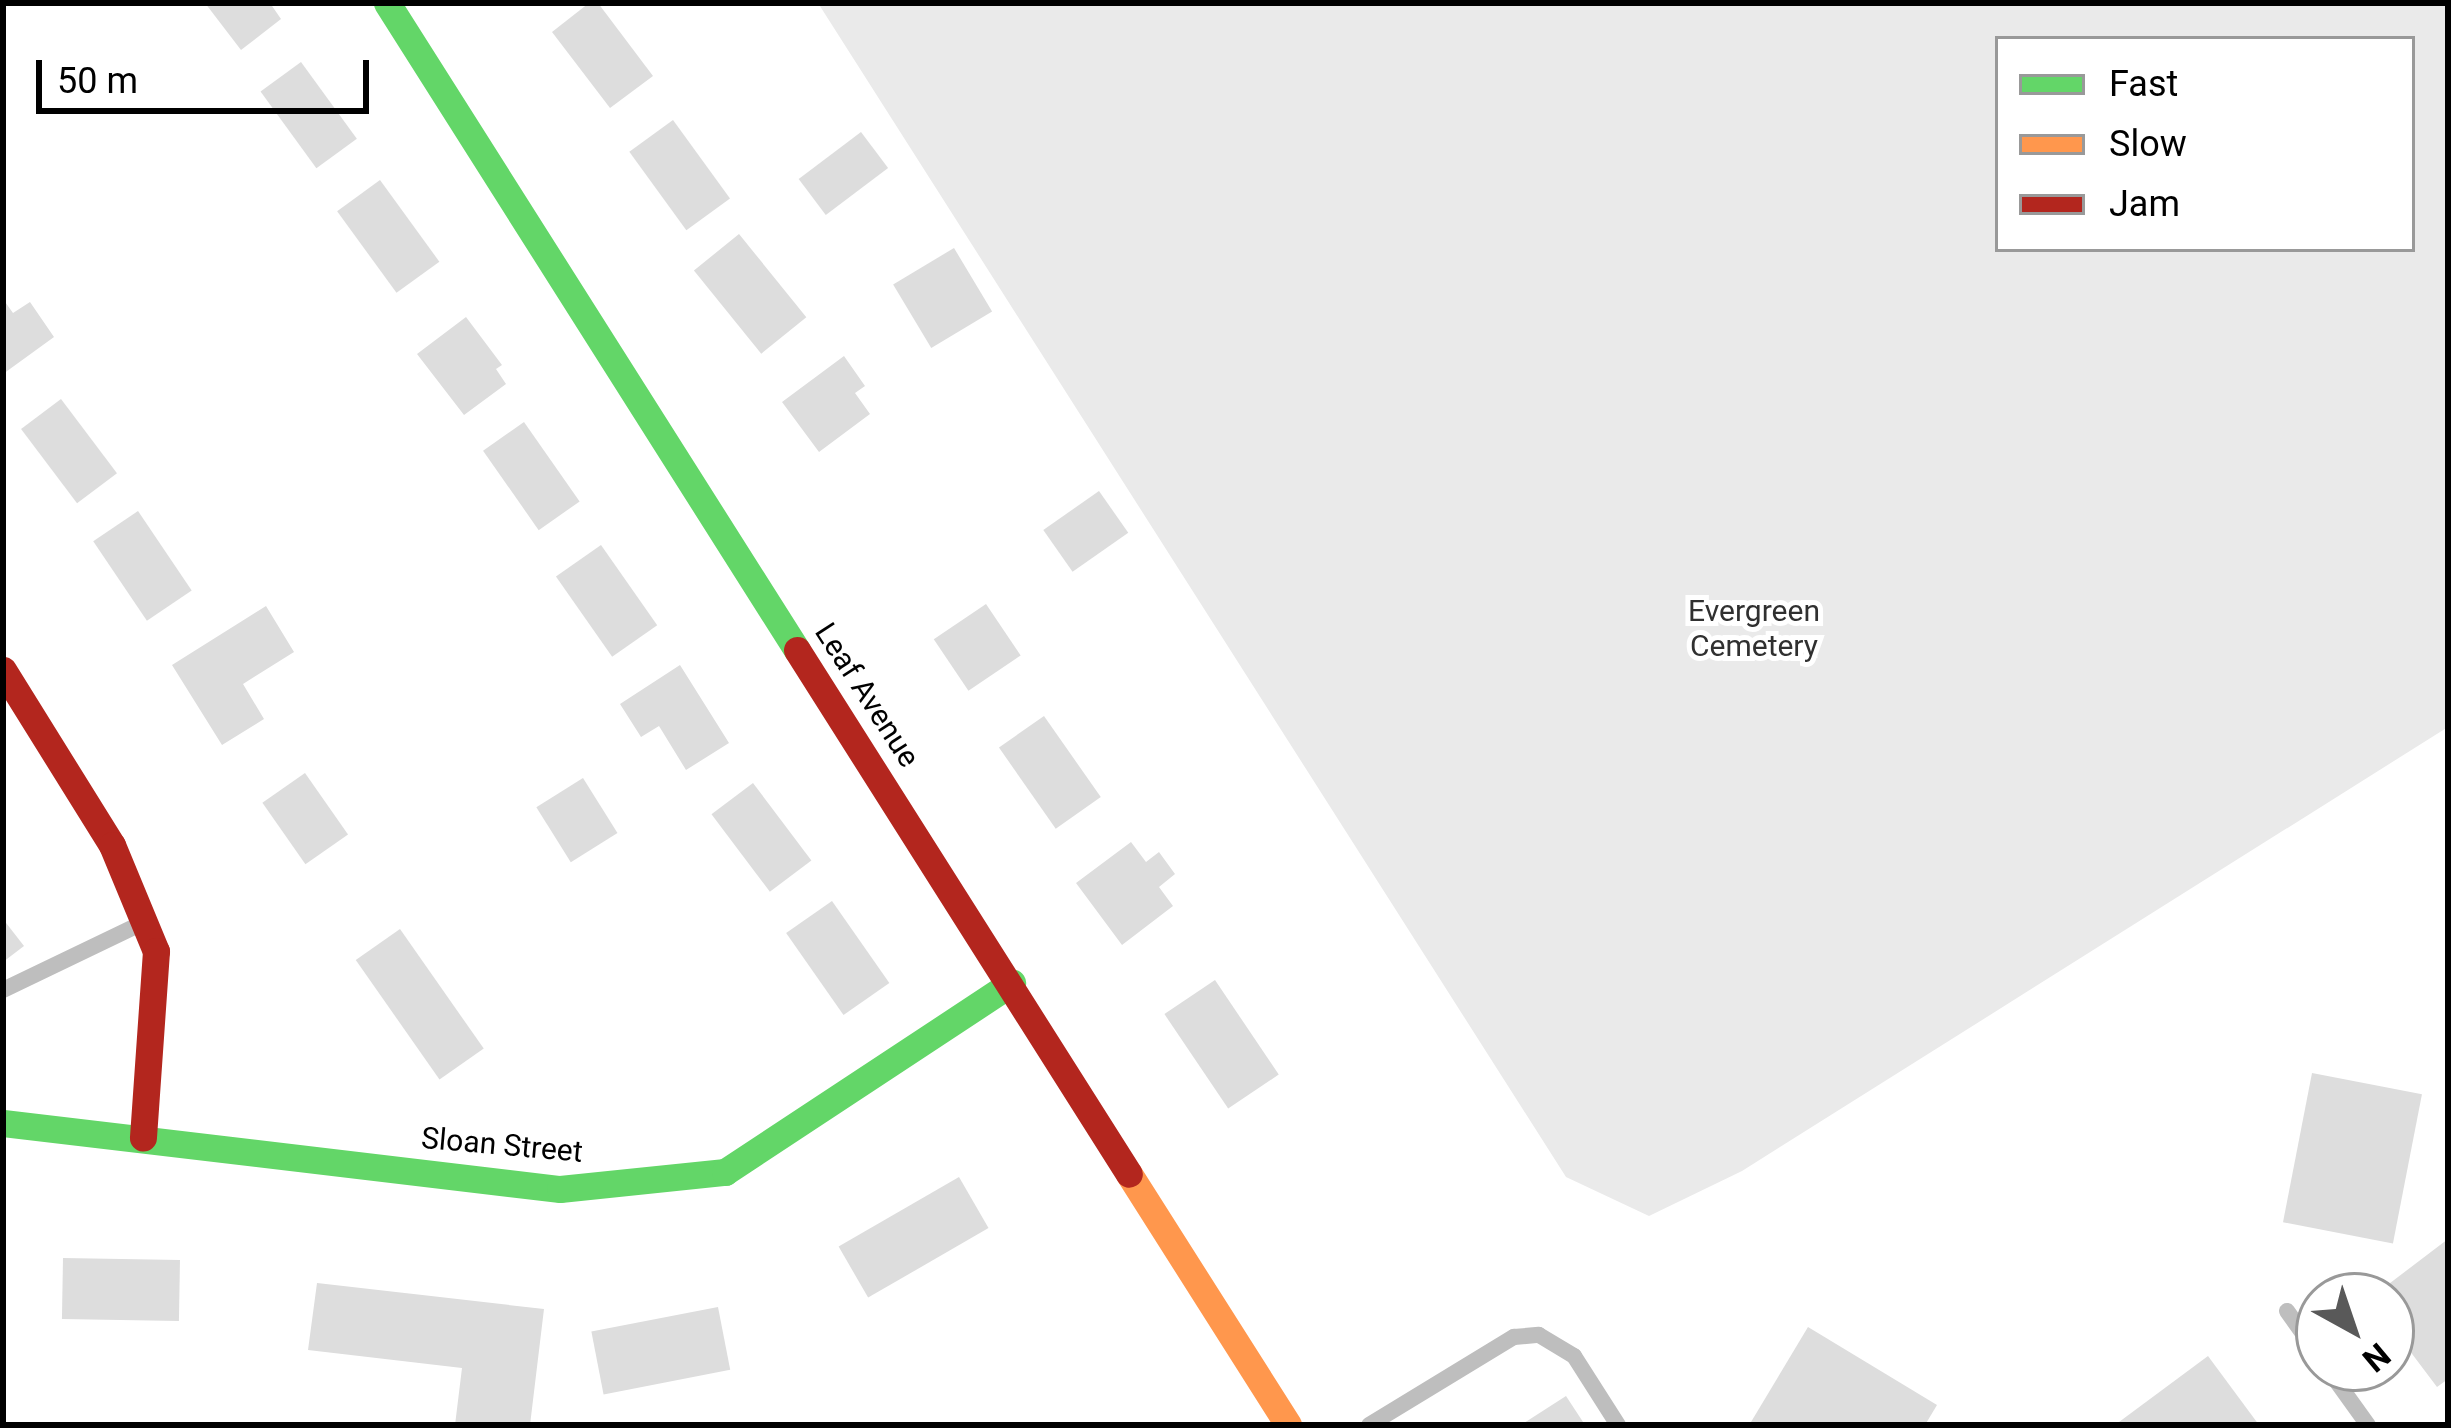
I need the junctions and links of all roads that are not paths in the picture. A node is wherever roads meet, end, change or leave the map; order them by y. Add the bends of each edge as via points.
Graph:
1 (387, 3) edge
2 (3, 670) edge
3 (144, 922) junction
4 (1012, 983) junction
5 (3, 990) edge
6 (3, 1123) edge
7 (143, 1138) junction
8 (2287, 1311) dead end
9 (2295, 1322) edge
10 (2344, 1392) edge
11 (1288, 1425) edge
12 (1370, 1425) edge
13 (1618, 1425) edge
14 (2368, 1425) edge

1 - 4 street, Leaf Avenue
2 - 3 street via 112,845
3 - 5 lane
3 - 7 street via 156,951
4 - 7 street, Sloan Street via 725,1172 560,1190
4 - 11 street, Leaf Avenue
6 - 7 street, Sloan Street
8 - 9 lane
10 - 14 lane
12 - 13 lane via 1514,1337 1539,1334 1574,1356

